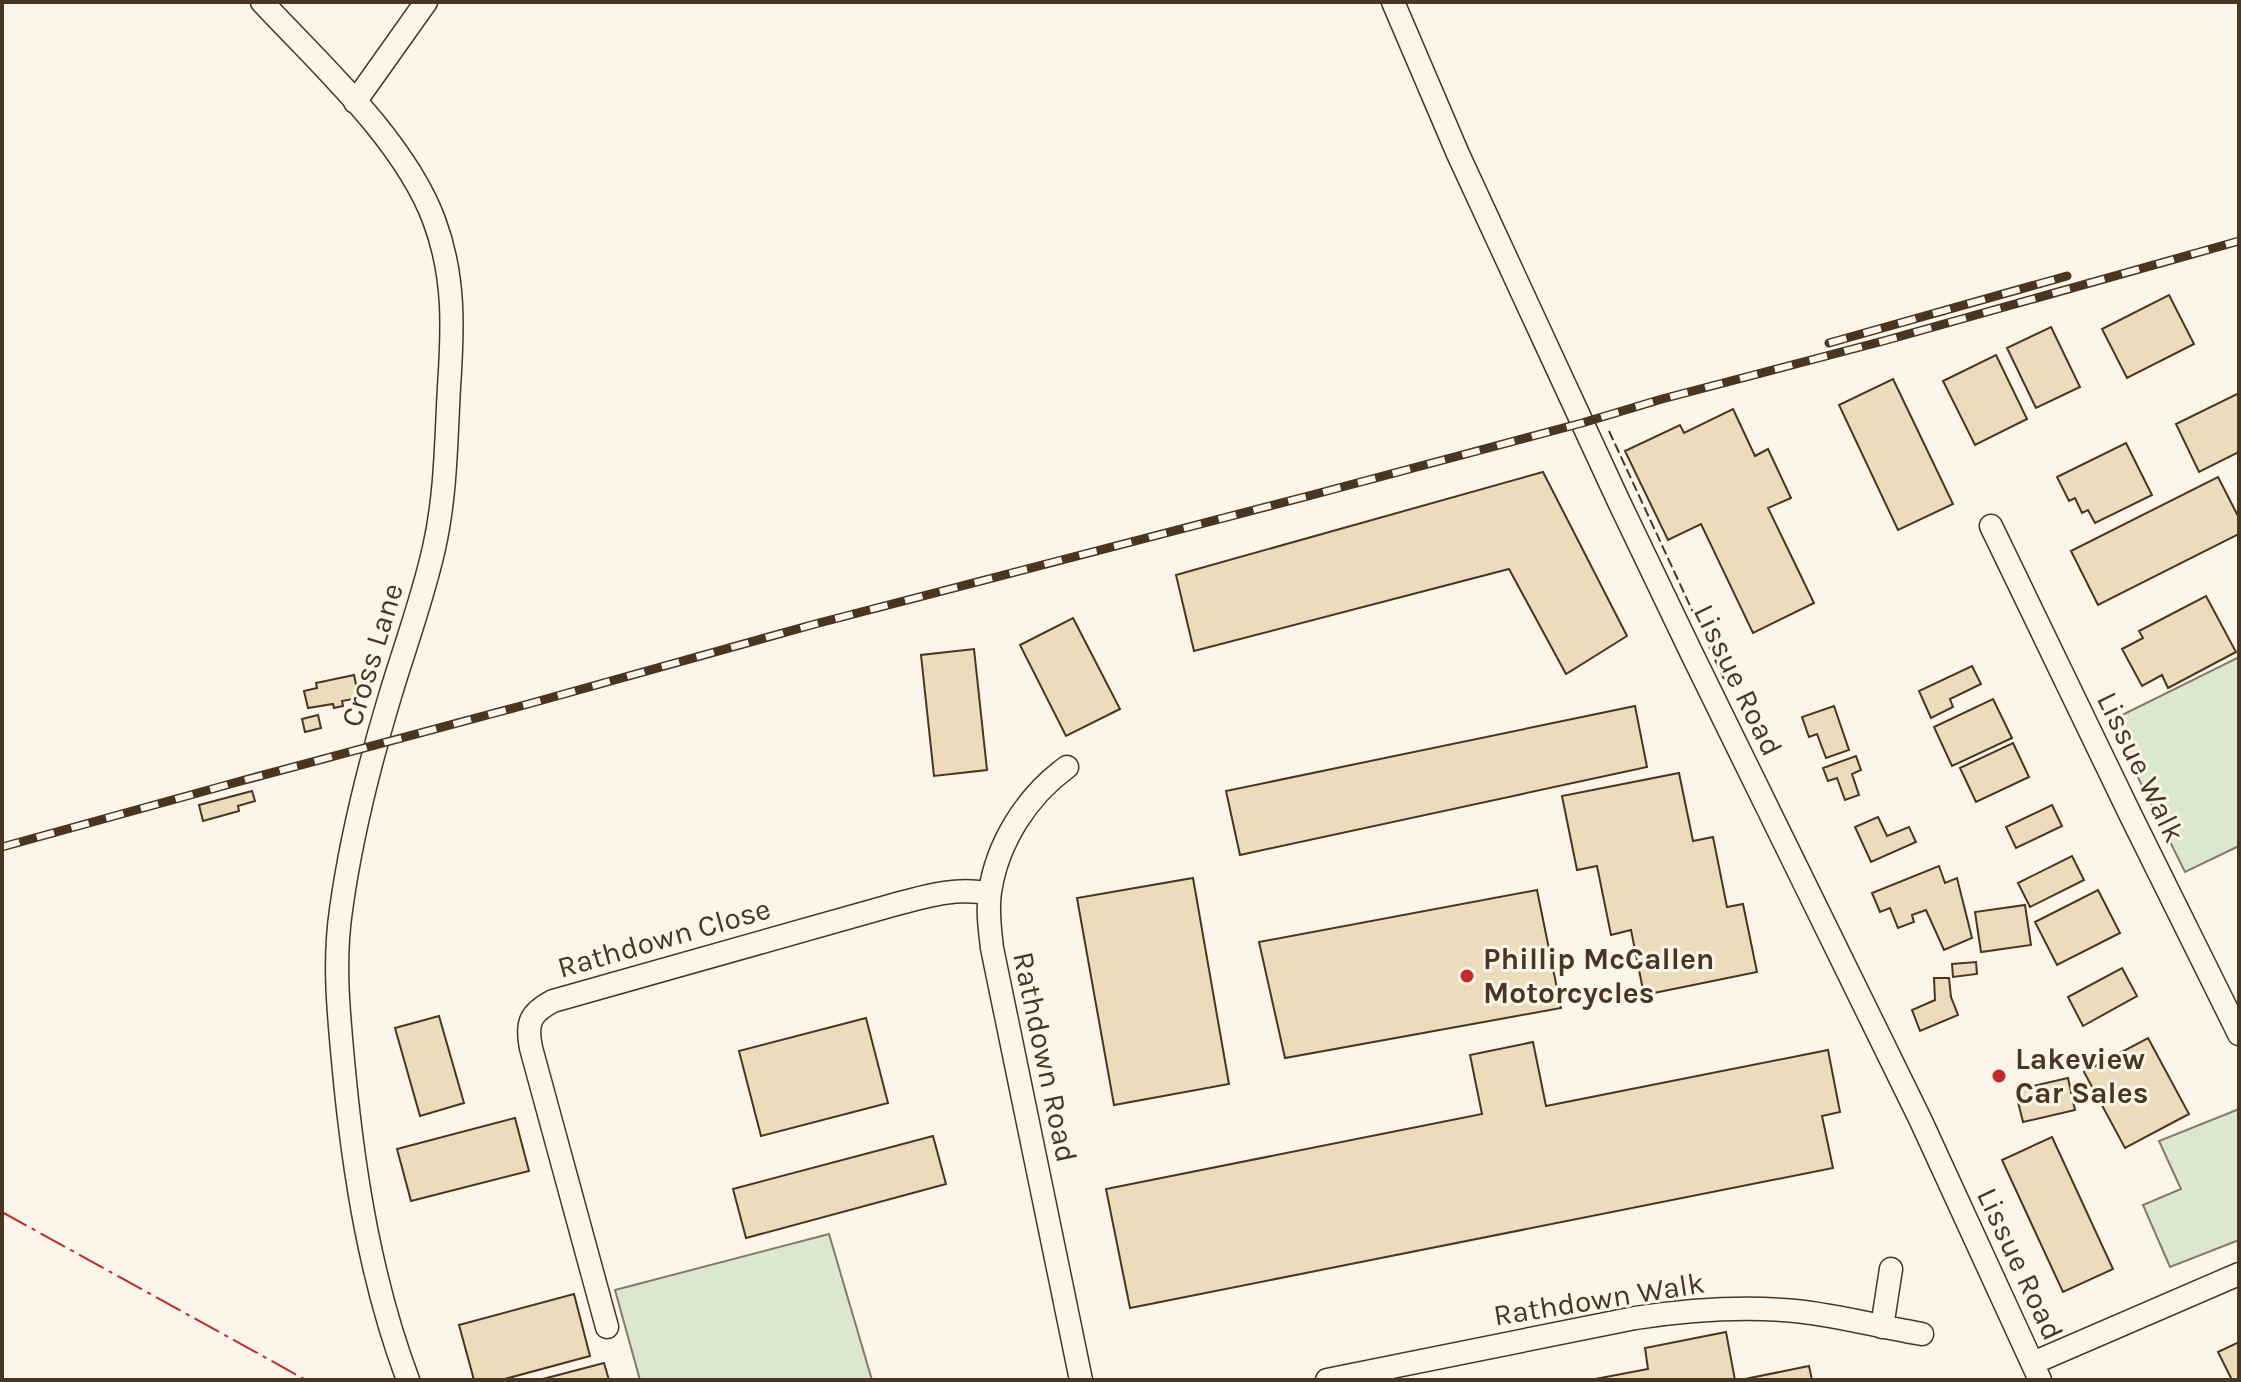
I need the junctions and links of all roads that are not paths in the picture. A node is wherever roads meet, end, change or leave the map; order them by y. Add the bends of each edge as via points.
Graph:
1 (262, 2) edge
2 (426, 2) edge
3 (1393, 2) edge
4 (355, 102) junction
5 (1991, 526) dead end
6 (1067, 767) dead end
7 (989, 894) junction
8 (2239, 1034) edge
9 (1891, 1269) dead end
10 (2239, 1274) edge
11 (607, 1327) dead end
12 (1882, 1327) junction
13 (1922, 1334) dead end
14 (2037, 1372) edge
15 (408, 1380) edge
16 (1081, 1380) edge
17 (1327, 1380) edge

1 - 4 street, Cross Lane
2 - 4 street
3 - 14 street, Lissue Road via 1625,515 1921,1121
4 - 15 street, Cross Lane via 400,159 433,216 452,292 441,513 361,802 337,942 337,999 357,1181 388,1321
5 - 8 street, Lissue Walk
6 - 7 street, Rathdown Road via 1035,795 1014,826
7 - 11 street, Rathdown Close via 933,895 893,905 538,1009 530,1020 531,1048
7 - 16 street, Rathdown Road via 992,948
9 - 12 street
10 - 14 street
12 - 13 street, Rathdown Walk
12 - 17 street, Rathdown Walk via 1784,1311 1669,1313

